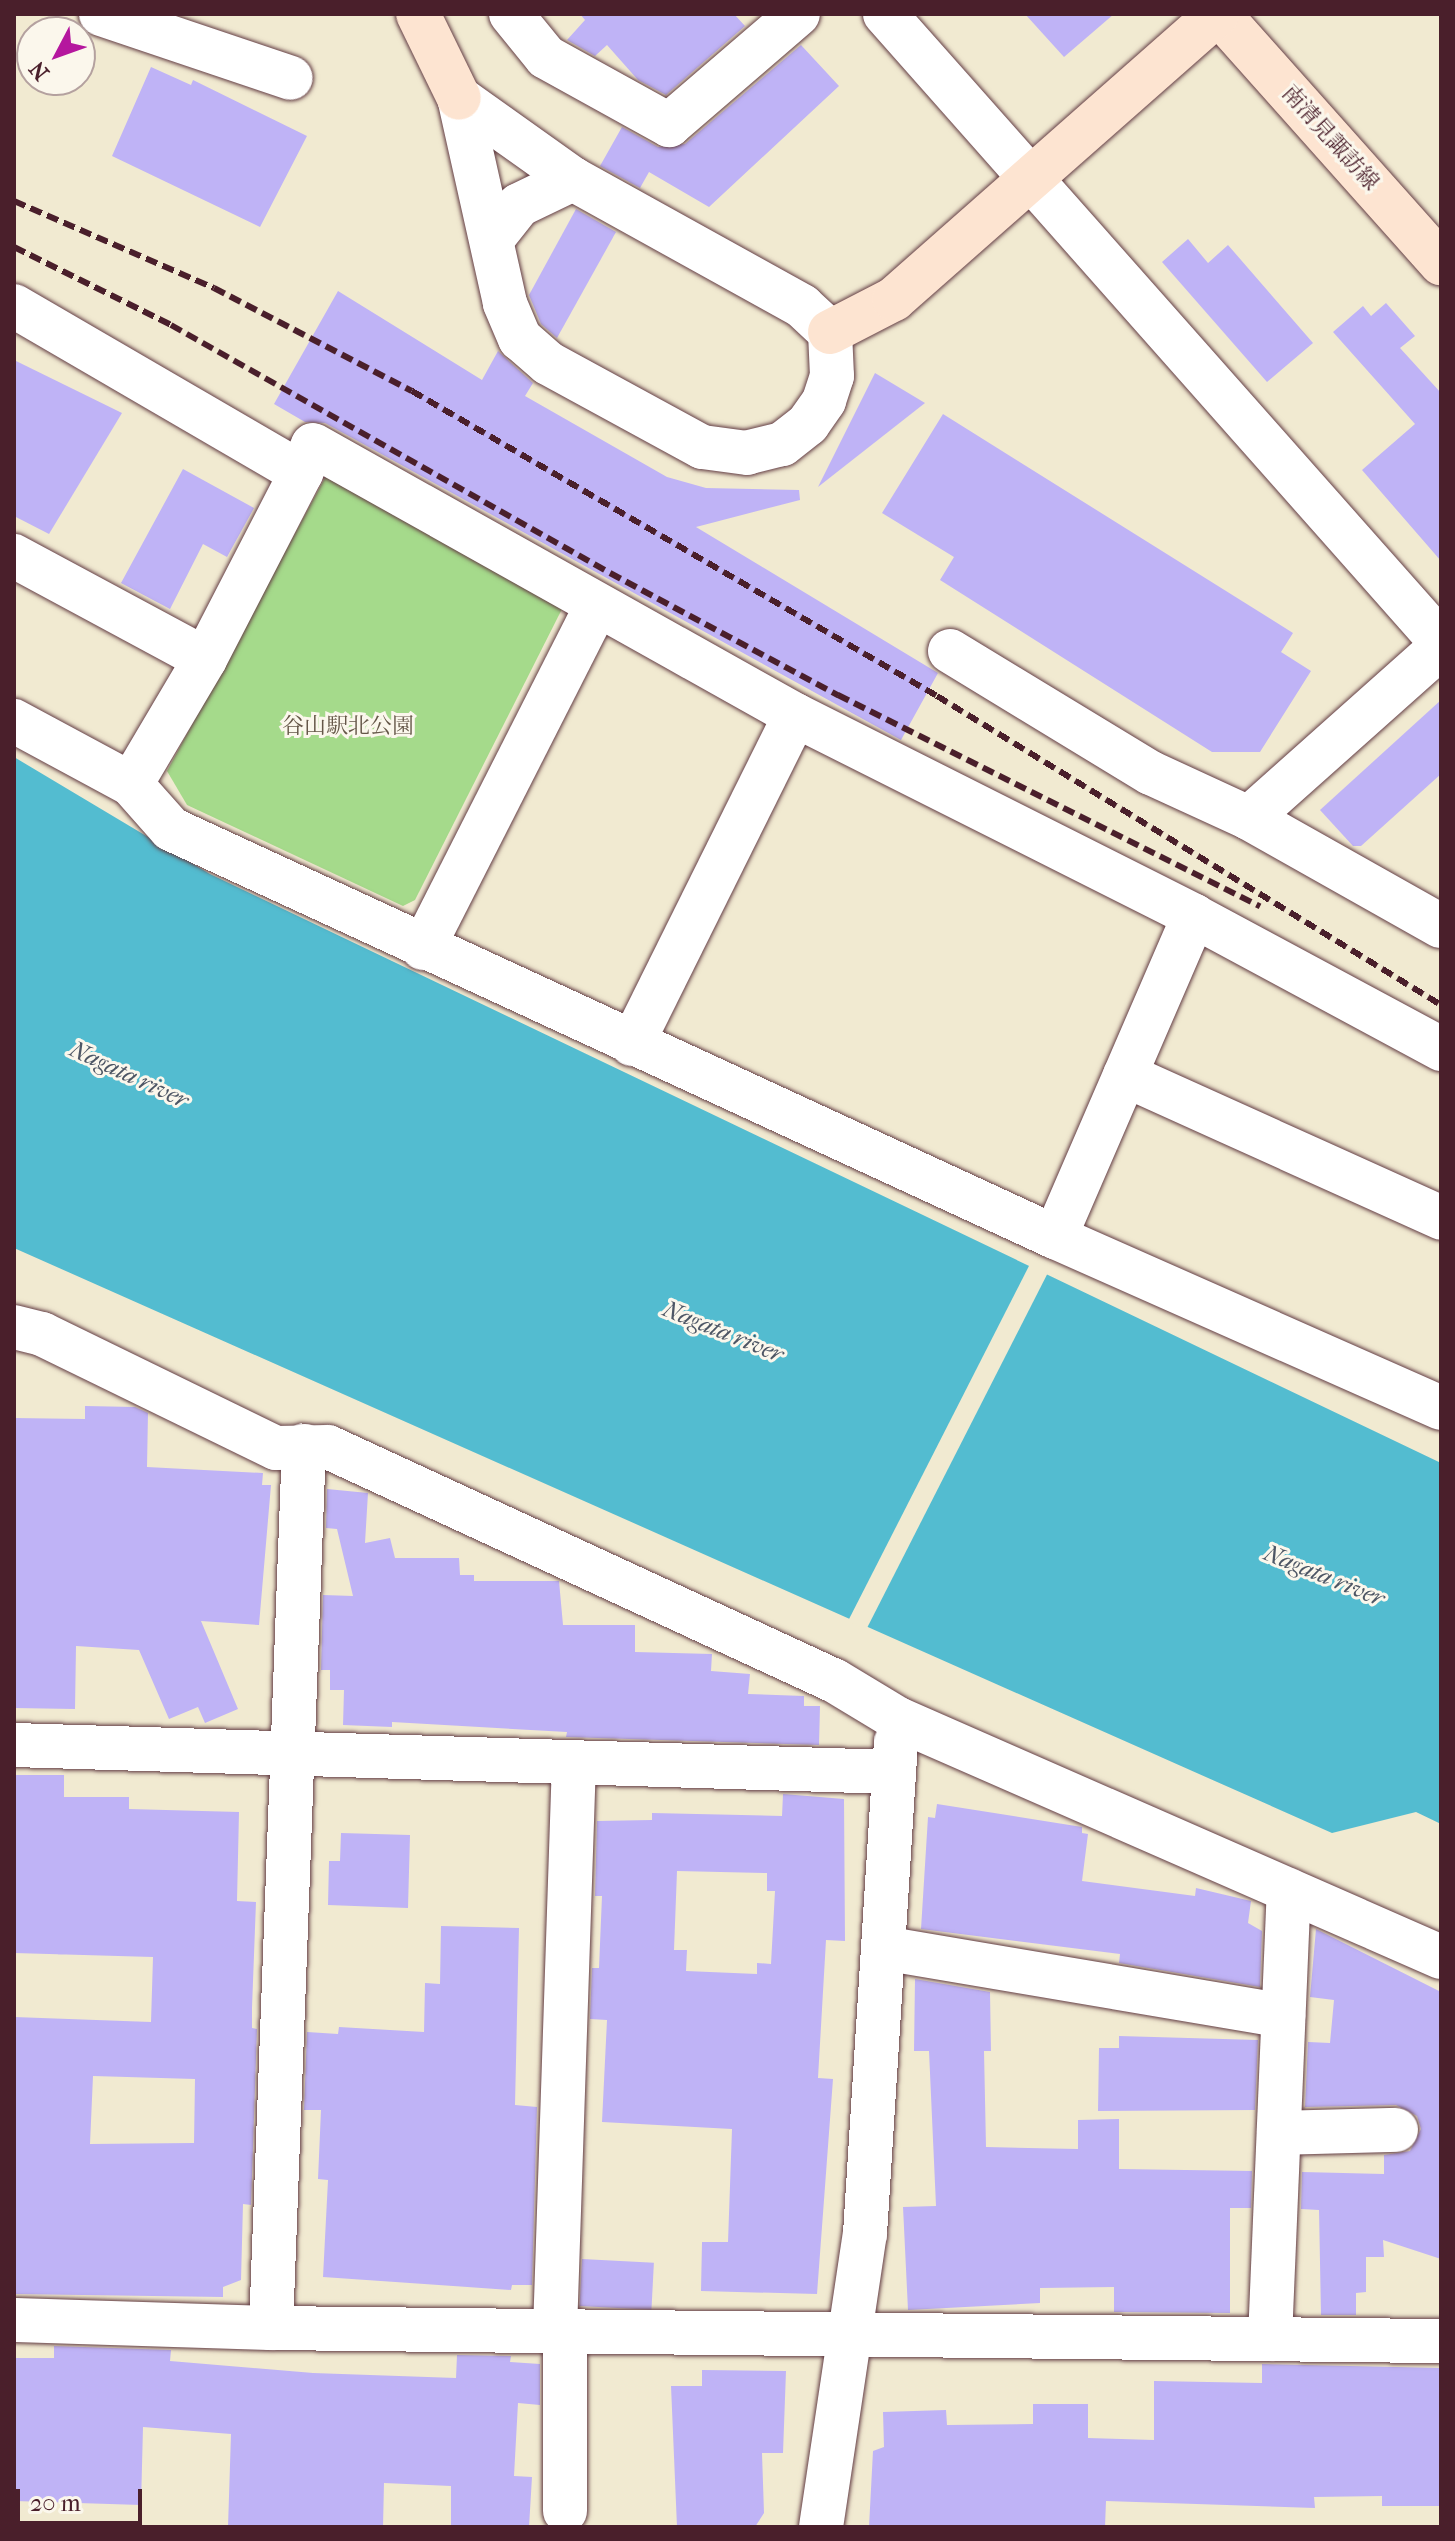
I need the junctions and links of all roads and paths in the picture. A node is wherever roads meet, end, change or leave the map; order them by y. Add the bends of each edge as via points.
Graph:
1 (101, 14) edge
2 (418, 14) edge
3 (511, 14) edge
4 (798, 14) edge
5 (885, 14) edge
6 (1218, 14) edge
7 (291, 78) dead end
8 (459, 98) junction
9 (1030, 178) junction
10 (573, 179) junction
11 (492, 239) junction
12 (1441, 263) edge
13 (14, 306) edge
14 (830, 332) junction
15 (301, 473) junction
16 (14, 556) edge
17 (596, 607) junction
18 (1441, 645) edge
19 (950, 651) dead end
20 (205, 659) junction
21 (795, 715) junction
22 (14, 721) edge
23 (131, 784) junction
24 (1249, 818) junction
25 (1194, 916) junction
26 (1441, 926) edge
27 (423, 948) junction
28 (632, 1044) junction
29 (1441, 1049) edge
30 (1125, 1075) junction
31 (1441, 1218) edge
32 (1055, 1237) junction
33 (14, 1327) edge
34 (1441, 1408) edge
35 (304, 1446) junction
36 (898, 1719) junction
37 (14, 1745) edge
38 (292, 1753) junction
39 (574, 1762) junction
40 (894, 1772) junction
41 (1289, 1890) junction
42 (883, 1948) junction
43 (1441, 1957) edge
44 (1283, 2016) junction
45 (1396, 2130) dead end
46 (1279, 2133) junction
47 (14, 2320) edge
48 (271, 2328) junction
49 (560, 2331) junction
50 (853, 2335) junction
51 (1270, 2339) junction
52 (1441, 2341) edge
53 (565, 2511) dead end
54 (821, 2527) edge

1 - 7 street
2 - 8 street
3 - 4 street via 546,57 669,125
5 - 9 street
6 - 9 street
6 - 12 street, 南清見諏訪線
8 - 10 street
8 - 11 street
9 - 14 street via 894,299
9 - 18 street
10 - 11 street via 519,205
10 - 14 street via 802,306
11 - 14 street via 505,303 520,339 548,363 702,447 747,453 782,444 808,424 832,376
13 - 15 street
15 - 17 street via 313,445
15 - 20 street
16 - 20 street
17 - 21 street
17 - 27 street
18 - 24 street
19 - 24 street via 1151,773
20 - 23 street
21 - 25 street
21 - 28 street
22 - 23 street
23 - 27 street via 171,829
24 - 26 street
25 - 29 street
25 - 30 street
27 - 28 street
28 - 32 street
30 - 31 street
30 - 32 street
32 - 34 street
33 - 35 street via 42,1334 276,1448
35 - 36 street via 328,1447 835,1681
35 - 38 street
36 - 40 street
36 - 41 street
37 - 38 street
38 - 39 street
38 - 48 street
39 - 40 street
39 - 49 street
40 - 42 street
41 - 43 street
41 - 44 street
42 - 44 street
42 - 50 street via 865,2234
44 - 46 street
45 - 46 street
46 - 51 street
47 - 48 street
48 - 49 street
49 - 50 street
49 - 53 street
50 - 51 street
50 - 54 street
51 - 52 street

